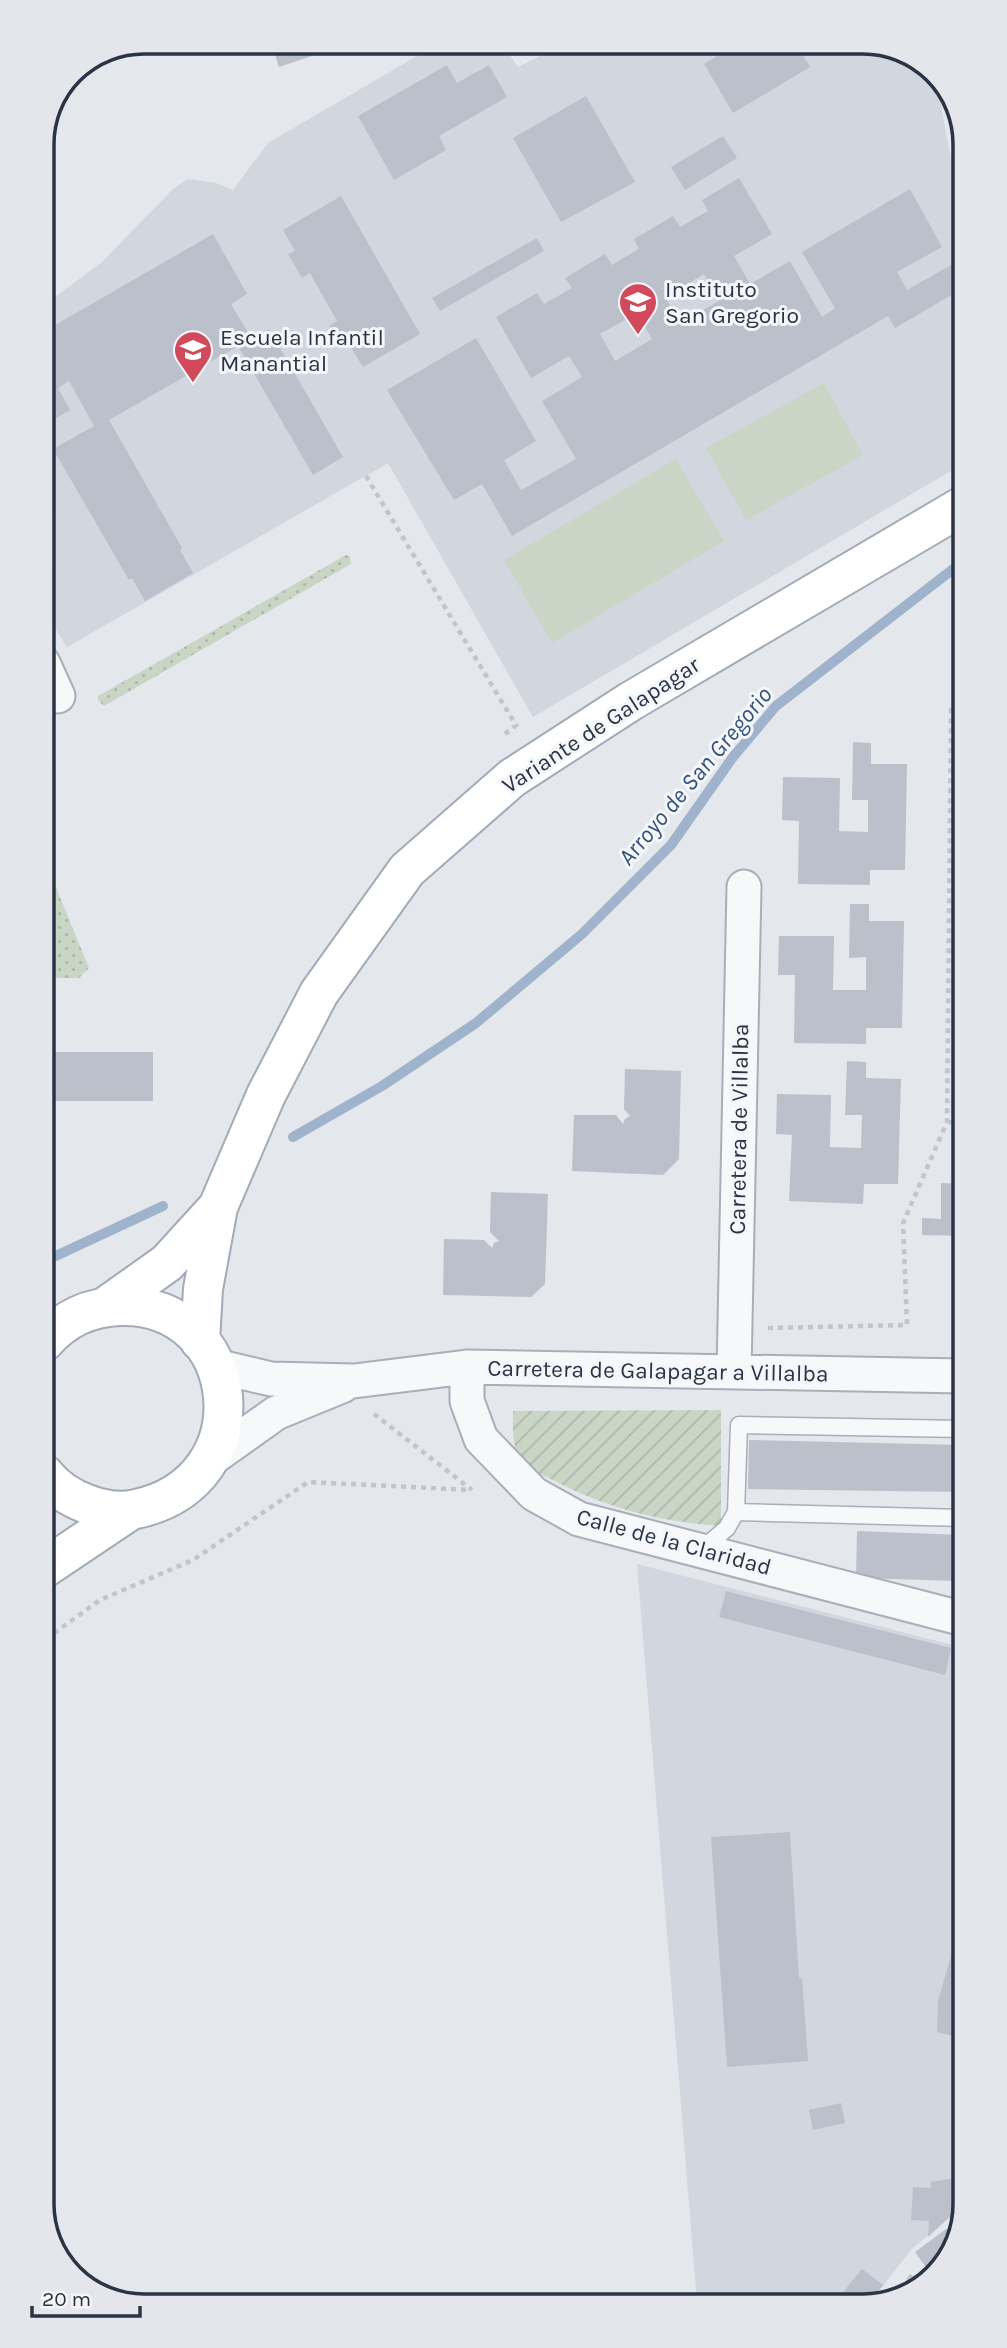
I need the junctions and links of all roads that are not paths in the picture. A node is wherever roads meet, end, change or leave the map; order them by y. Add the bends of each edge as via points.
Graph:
1 (953, 511) edge
2 (54, 686) edge
3 (58, 695) dead end
4 (744, 887) dead end
5 (218, 1208) junction
6 (105, 1307) junction
7 (54, 1331) edge
8 (208, 1354) junction
9 (467, 1367) junction
10 (734, 1371) junction
11 (953, 1374) edge
12 (354, 1381) junction
13 (953, 1429) edge
14 (210, 1460) junction
15 (54, 1483) edge
16 (131, 1510) junction
17 (736, 1512) junction
18 (953, 1518) edge
19 (700, 1551) junction
20 (54, 1562) edge
21 (953, 1616) edge

1 - 5 main road, Variante de Galapagar via 631,701 512,778 407,870 319,993 266,1095
2 - 3 street
4 - 10 street, Carretera de Villalba
5 - 6 main road via 167,1263
5 - 8 main road via 203,1289
6 - 7 main road via 69,1320
6 - 8 main road via 157,1311 181,1324
8 - 12 street, Carretera de Galapagar a Villalba via 271,1380
8 - 14 main road via 223,1390 225,1414
9 - 10 street, Carretera de Galapagar a Villalba
9 - 12 street, Carretera de Galapagar a Villalba
9 - 19 street, Calle de la Claridad via 467,1401 481,1439 534,1494 579,1519
10 - 11 street, Carretera de Galapagar a Villalba
12 - 14 street, Carretera de Galapagar a Villalba via 276,1413
13 - 17 lane via 739,1425
14 - 16 main road via 176,1494
15 - 16 main road via 86,1504
16 - 20 main road
17 - 18 lane
17 - 19 lane via 727,1528
19 - 21 street, Calle de la Claridad

